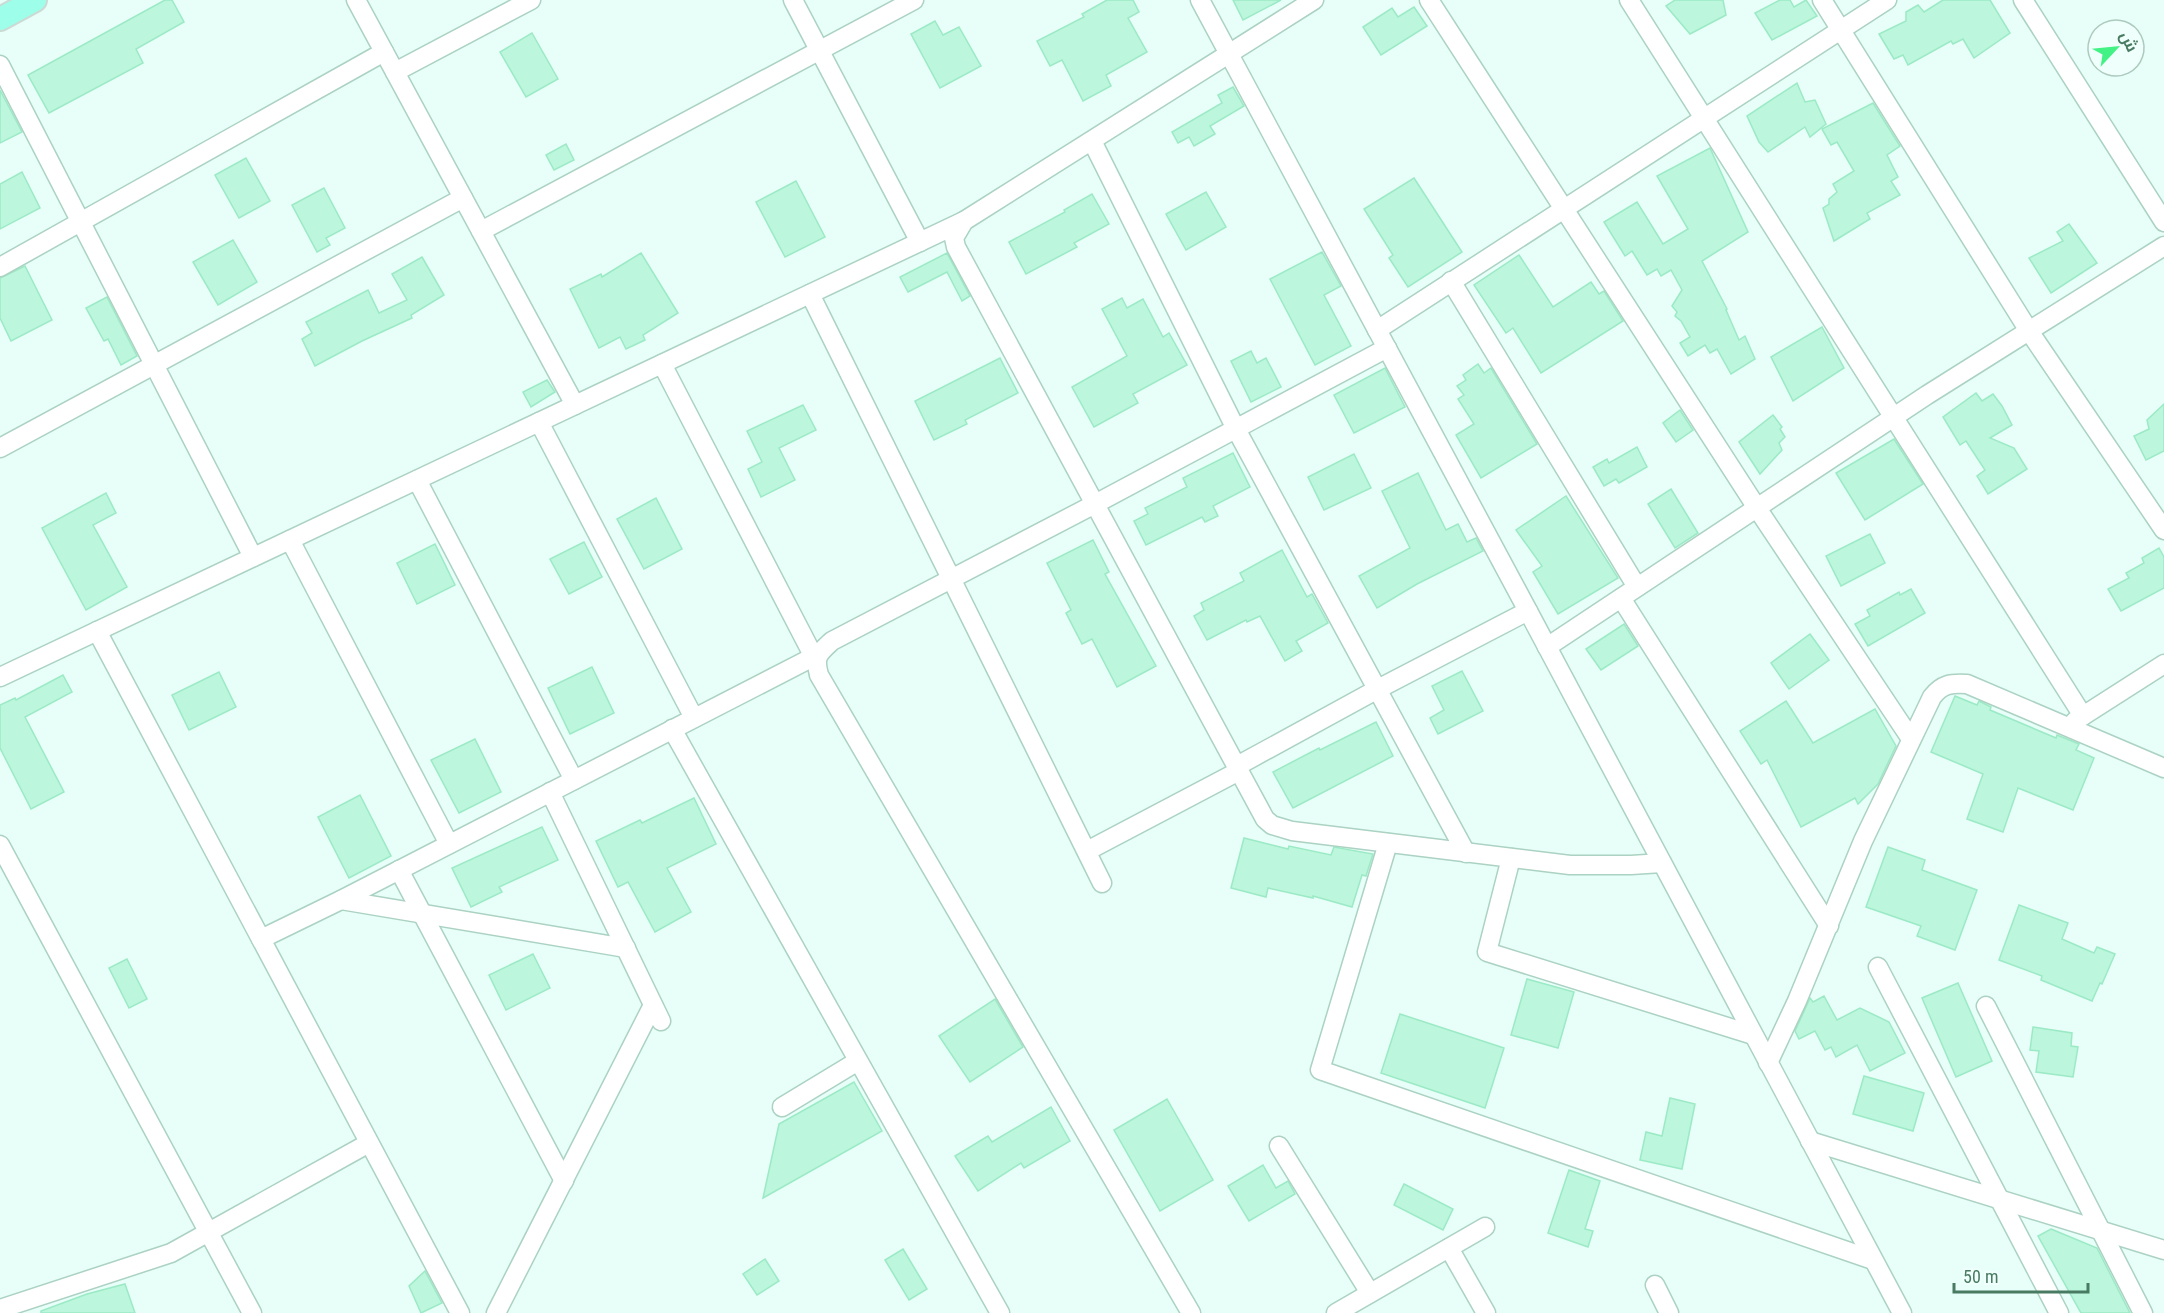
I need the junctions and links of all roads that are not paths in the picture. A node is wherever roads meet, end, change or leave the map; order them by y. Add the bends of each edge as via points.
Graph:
1 (35, 0) edge
2 (356, 0) edge
3 (531, 0) edge
4 (793, 0) edge
5 (914, 0) edge
6 (1200, 0) edge
7 (1314, 0) edge
8 (1429, 0) edge
9 (1629, 0) edge
10 (1822, 0) edge
11 (1887, 0) edge
12 (2023, 0) edge
13 (0, 19) edge
14 (1841, 30) junction
15 (819, 50) junction
16 (384, 52) junction
17 (1229, 55) junction
18 (0, 65) edge
19 (395, 72) junction
20 (1705, 117) junction
21 (1092, 141) junction
22 (463, 198) junction
23 (1563, 209) junction
24 (964, 221) junction
25 (80, 222) junction
26 (2164, 222) edge
27 (481, 231) junction
28 (920, 242) junction
29 (2164, 246) edge
30 (0, 267) edge
31 (1451, 281) junction
32 (810, 294) junction
33 (1377, 330) junction
34 (2029, 331) junction
35 (1387, 348) junction
36 (153, 364) junction
37 (662, 364) junction
38 (574, 405) junction
39 (1894, 417) junction
40 (539, 422) junction
41 (1236, 429) junction
42 (0, 448) edge
43 (417, 480) junction
44 (1095, 504) junction
45 (1756, 508) junction
46 (2164, 530) edge
47 (290, 540) junction
48 (253, 557) junction
49 (951, 578) junction
50 (1637, 587) junction
51 (1621, 598) junction
52 (1528, 611) junction
53 (97, 631) junction
54 (1548, 647) junction
55 (816, 657) junction
56 (2164, 664) edge
57 (0, 676) edge
58 (1376, 690) junction
59 (2083, 716) junction
60 (694, 718) junction
61 (2067, 727) junction
62 (672, 729) junction
63 (1911, 739) junction
64 (1238, 768) junction
65 (2164, 768) edge
66 (574, 780) junction
67 (550, 792) junction
68 (1388, 843) junction
69 (449, 844) junction
70 (0, 845) edge
71 (1087, 851) junction
72 (1466, 853) junction
73 (1511, 858) junction
74 (1662, 863) junction
75 (399, 870) junction
76 (1102, 883) dead end
77 (341, 900) junction
78 (421, 914) junction
79 (1829, 926) junction
80 (261, 939) junction
81 (626, 948) junction
82 (1878, 967) dead end
83 (1986, 1006) dead end
84 (1753, 1035) junction
85 (858, 1061) junction
86 (1768, 1063) junction
87 (782, 1107) dead end
88 (1810, 1141) junction
89 (369, 1143) junction
90 (1279, 1146) dead end
91 (564, 1181) junction
92 (1998, 1199) junction
93 (1485, 1227) dead end
94 (2100, 1231) junction
95 (208, 1232) junction
96 (1449, 1248) junction
97 (2164, 1250) edge
98 (1874, 1260) junction
99 (1655, 1286) dead end
100 (1370, 1293) junction
101 (0, 1309) edge
102 (252, 1313) edge
103 (460, 1313) edge
104 (496, 1313) edge
105 (1000, 1313) edge
106 (1191, 1313) edge
107 (1336, 1313) edge
108 (1485, 1313) edge
109 (1669, 1313) edge
110 (1902, 1313) edge
111 (2058, 1313) edge
112 (2143, 1313) edge

1 - 13 main road
2 - 16 street
3 - 19 street
4 - 15 street
5 - 15 street
6 - 17 street
7 - 17 street
8 - 23 street
9 - 20 street
10 - 14 street
11 - 14 street
12 - 26 street
14 - 20 street
14 - 34 street
15 - 27 street
15 - 28 street
16 - 19 street
16 - 25 street
17 - 21 street
17 - 33 street
18 - 25 street
19 - 22 street
20 - 23 street
20 - 39 street
21 - 24 street
21 - 41 street
22 - 27 street
22 - 36 street
23 - 31 street
23 - 45 street
24 - 28 street
24 - 44 street via 954,238 956,247
25 - 30 street
25 - 36 street
27 - 38 street
28 - 32 street
29 - 34 street
31 - 33 street
31 - 50 street
32 - 37 street
32 - 49 street
33 - 35 street
34 - 39 street
34 - 46 street
35 - 41 street
35 - 52 street
36 - 42 street
36 - 48 street
37 - 38 street
37 - 55 street
38 - 40 street
39 - 45 street
39 - 59 street
40 - 43 street
40 - 60 street
41 - 44 street
41 - 58 street
43 - 47 street
43 - 66 street
44 - 49 street
44 - 64 street
45 - 50 street
45 - 63 street
47 - 48 street
47 - 69 street
48 - 53 street
49 - 55 street via 832,641
49 - 71 street
50 - 51 street
51 - 54 street
51 - 79 street
52 - 54 street
52 - 58 street
53 - 57 street
53 - 80 street
54 - 74 street
55 - 60 street
55 - 106 street via 819,675
56 - 59 street
58 - 64 street
58 - 72 street
59 - 61 street
60 - 62 street
61 - 63 street via 1966,684 1952,683 1940,687 1932,697
61 - 65 street
62 - 66 street
62 - 85 street
63 - 79 street
64 - 68 street via 1272,825
64 - 71 street
66 - 67 street
67 - 69 street
67 - 81 street
68 - 72 street
68 - 98 street via 1320,1070
69 - 75 street
70 - 95 street
71 - 76 street
72 - 73 street
73 - 74 street via 1570,865
73 - 84 street via 1487,952
74 - 84 street
75 - 77 street
75 - 78 street
77 - 78 street
77 - 80 street
78 - 81 street
78 - 91 street
79 - 86 street
80 - 89 street
81 - 91 street via 657,1013
82 - 92 street
83 - 94 street
84 - 86 street
85 - 87 street
85 - 105 street
86 - 88 street
88 - 92 street
88 - 98 street
89 - 95 street
89 - 103 street
90 - 100 street
91 - 104 street
92 - 94 street
92 - 111 street
93 - 96 street
94 - 97 street
94 - 112 street
95 - 101 street via 171,1253
95 - 102 street
96 - 100 street
96 - 108 street
98 - 110 street
99 - 109 street
100 - 107 street

